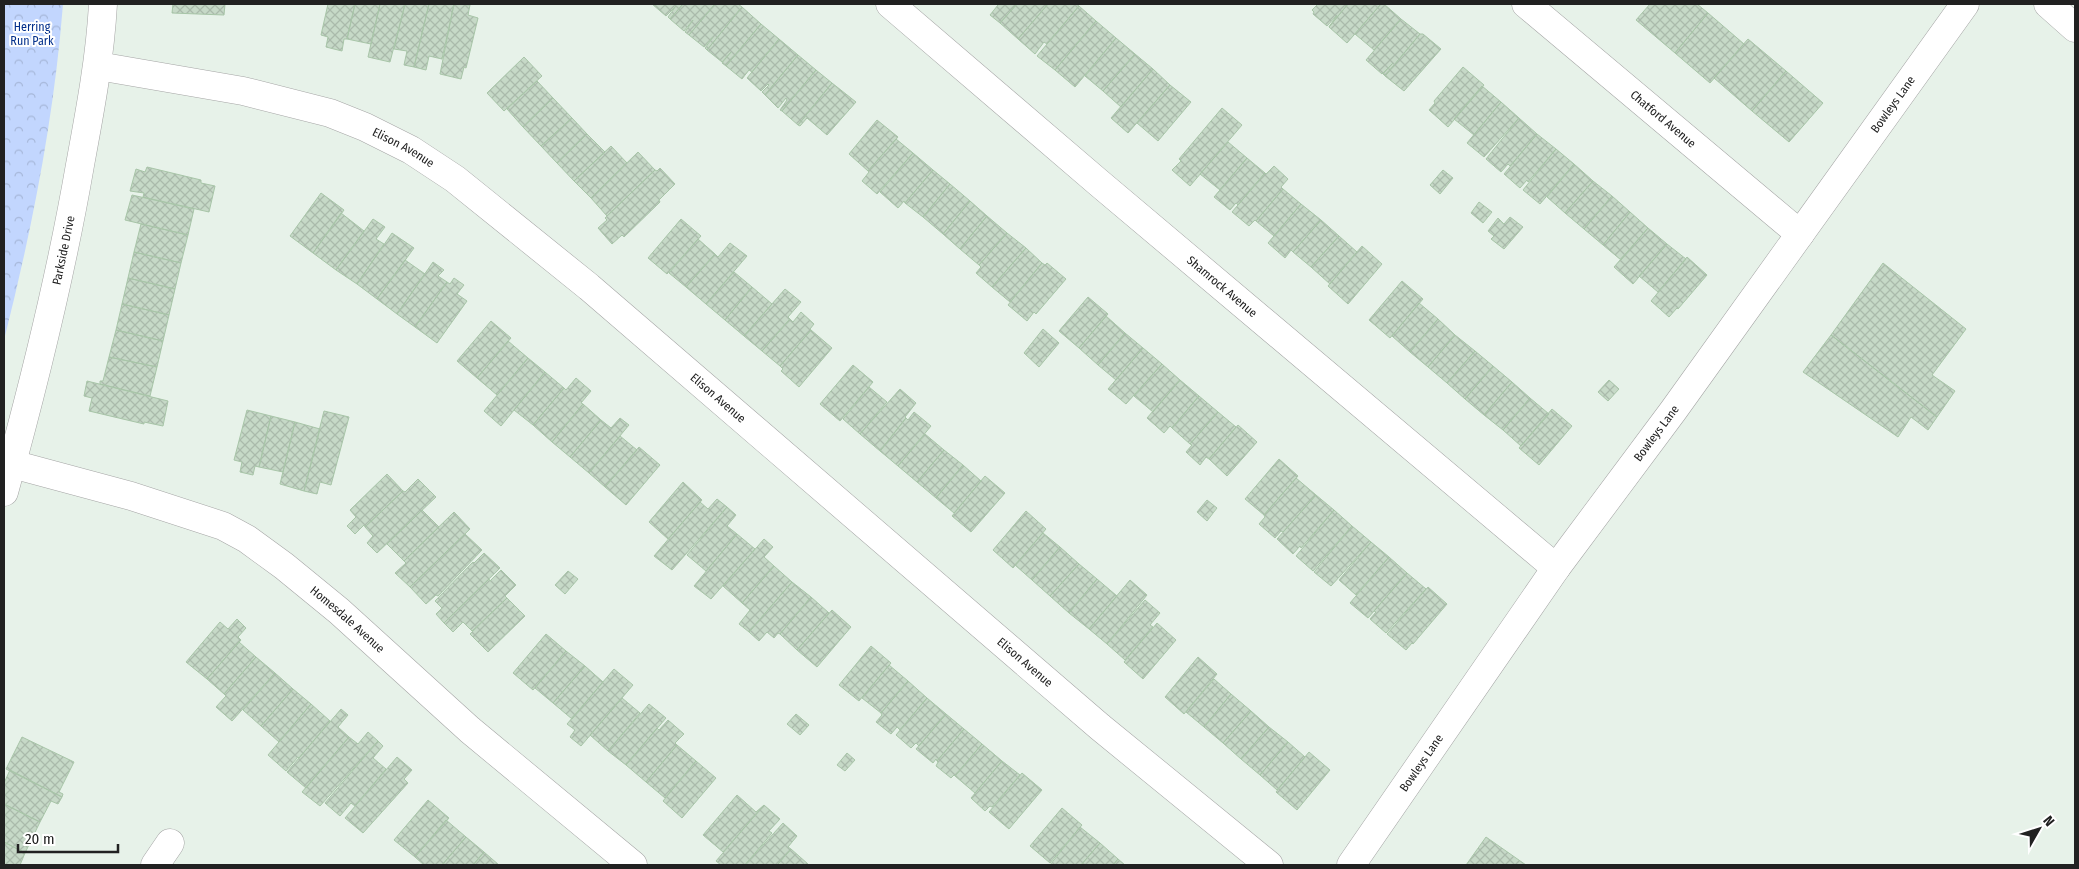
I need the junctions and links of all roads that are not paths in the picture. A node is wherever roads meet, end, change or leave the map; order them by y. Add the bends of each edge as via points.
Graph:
1 (103, 4) edge
2 (890, 4) edge
3 (1526, 4) edge
4 (1965, 4) edge
5 (2048, 4) edge
6 (2075, 28) edge
7 (98, 66) junction
8 (1800, 234) junction
9 (12, 464) junction
10 (4, 492) edge
11 (1556, 568) junction
12 (170, 842) dead end
13 (155, 865) edge
14 (632, 865) edge
15 (1269, 865) edge
16 (1351, 865) edge

1 - 7 street, Parkside Drive
2 - 11 street, Shamrock Avenue
3 - 8 street, Chatford Avenue
4 - 8 street, Bowleys Lane
5 - 6 street
7 - 9 street, Parkside Drive via 72,212
7 - 15 street, Elison Avenue via 243,91 330,113 411,150 455,179 589,288 1084,714
8 - 11 street, Bowleys Lane
9 - 10 street, Parkside Drive
9 - 14 street, Homesdale Avenue via 131,496 223,526 247,539 339,612 470,730
11 - 16 street, Bowleys Lane
12 - 13 street

